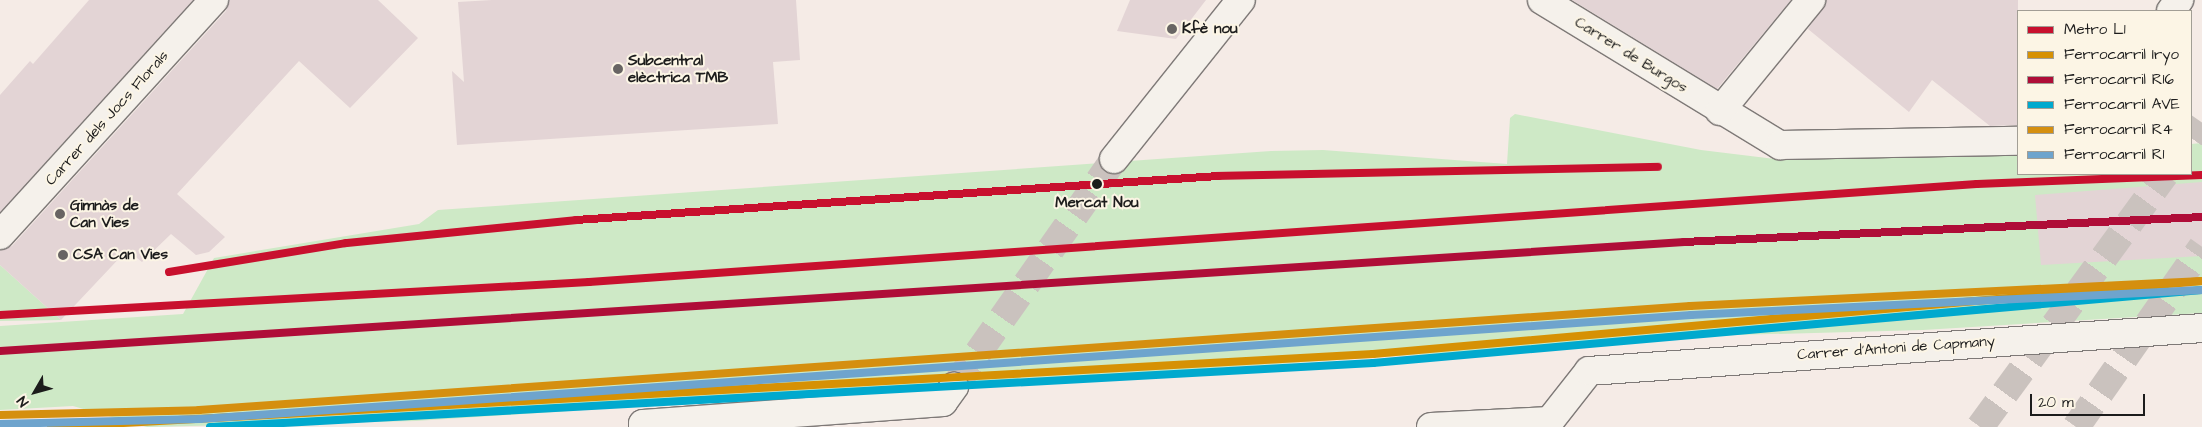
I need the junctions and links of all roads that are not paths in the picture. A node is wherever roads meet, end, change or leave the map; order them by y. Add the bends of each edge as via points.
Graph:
1 (214, 0) edge
2 (1241, 0) edge
3 (1542, 0) edge
4 (1811, 0) edge
5 (1720, 111) junction
6 (2017, 141) edge
7 (1114, 159) tunnel mouth
8 (0, 235) edge
9 (2202, 328) edge
10 (954, 387) tunnel mouth
11 (1548, 424) edge
12 (643, 425) edge
13 (1431, 427) edge

1 - 8 street, Carrer dels Jocs Florals
2 - 7 street
3 - 5 street, Carrer de Burgos
4 - 5 street
5 - 6 street via 1780,145
9 - 11 street, Carrer d'Antoni de Capmany via 1589,371
10 - 12 street via 943,402
11 - 13 street

